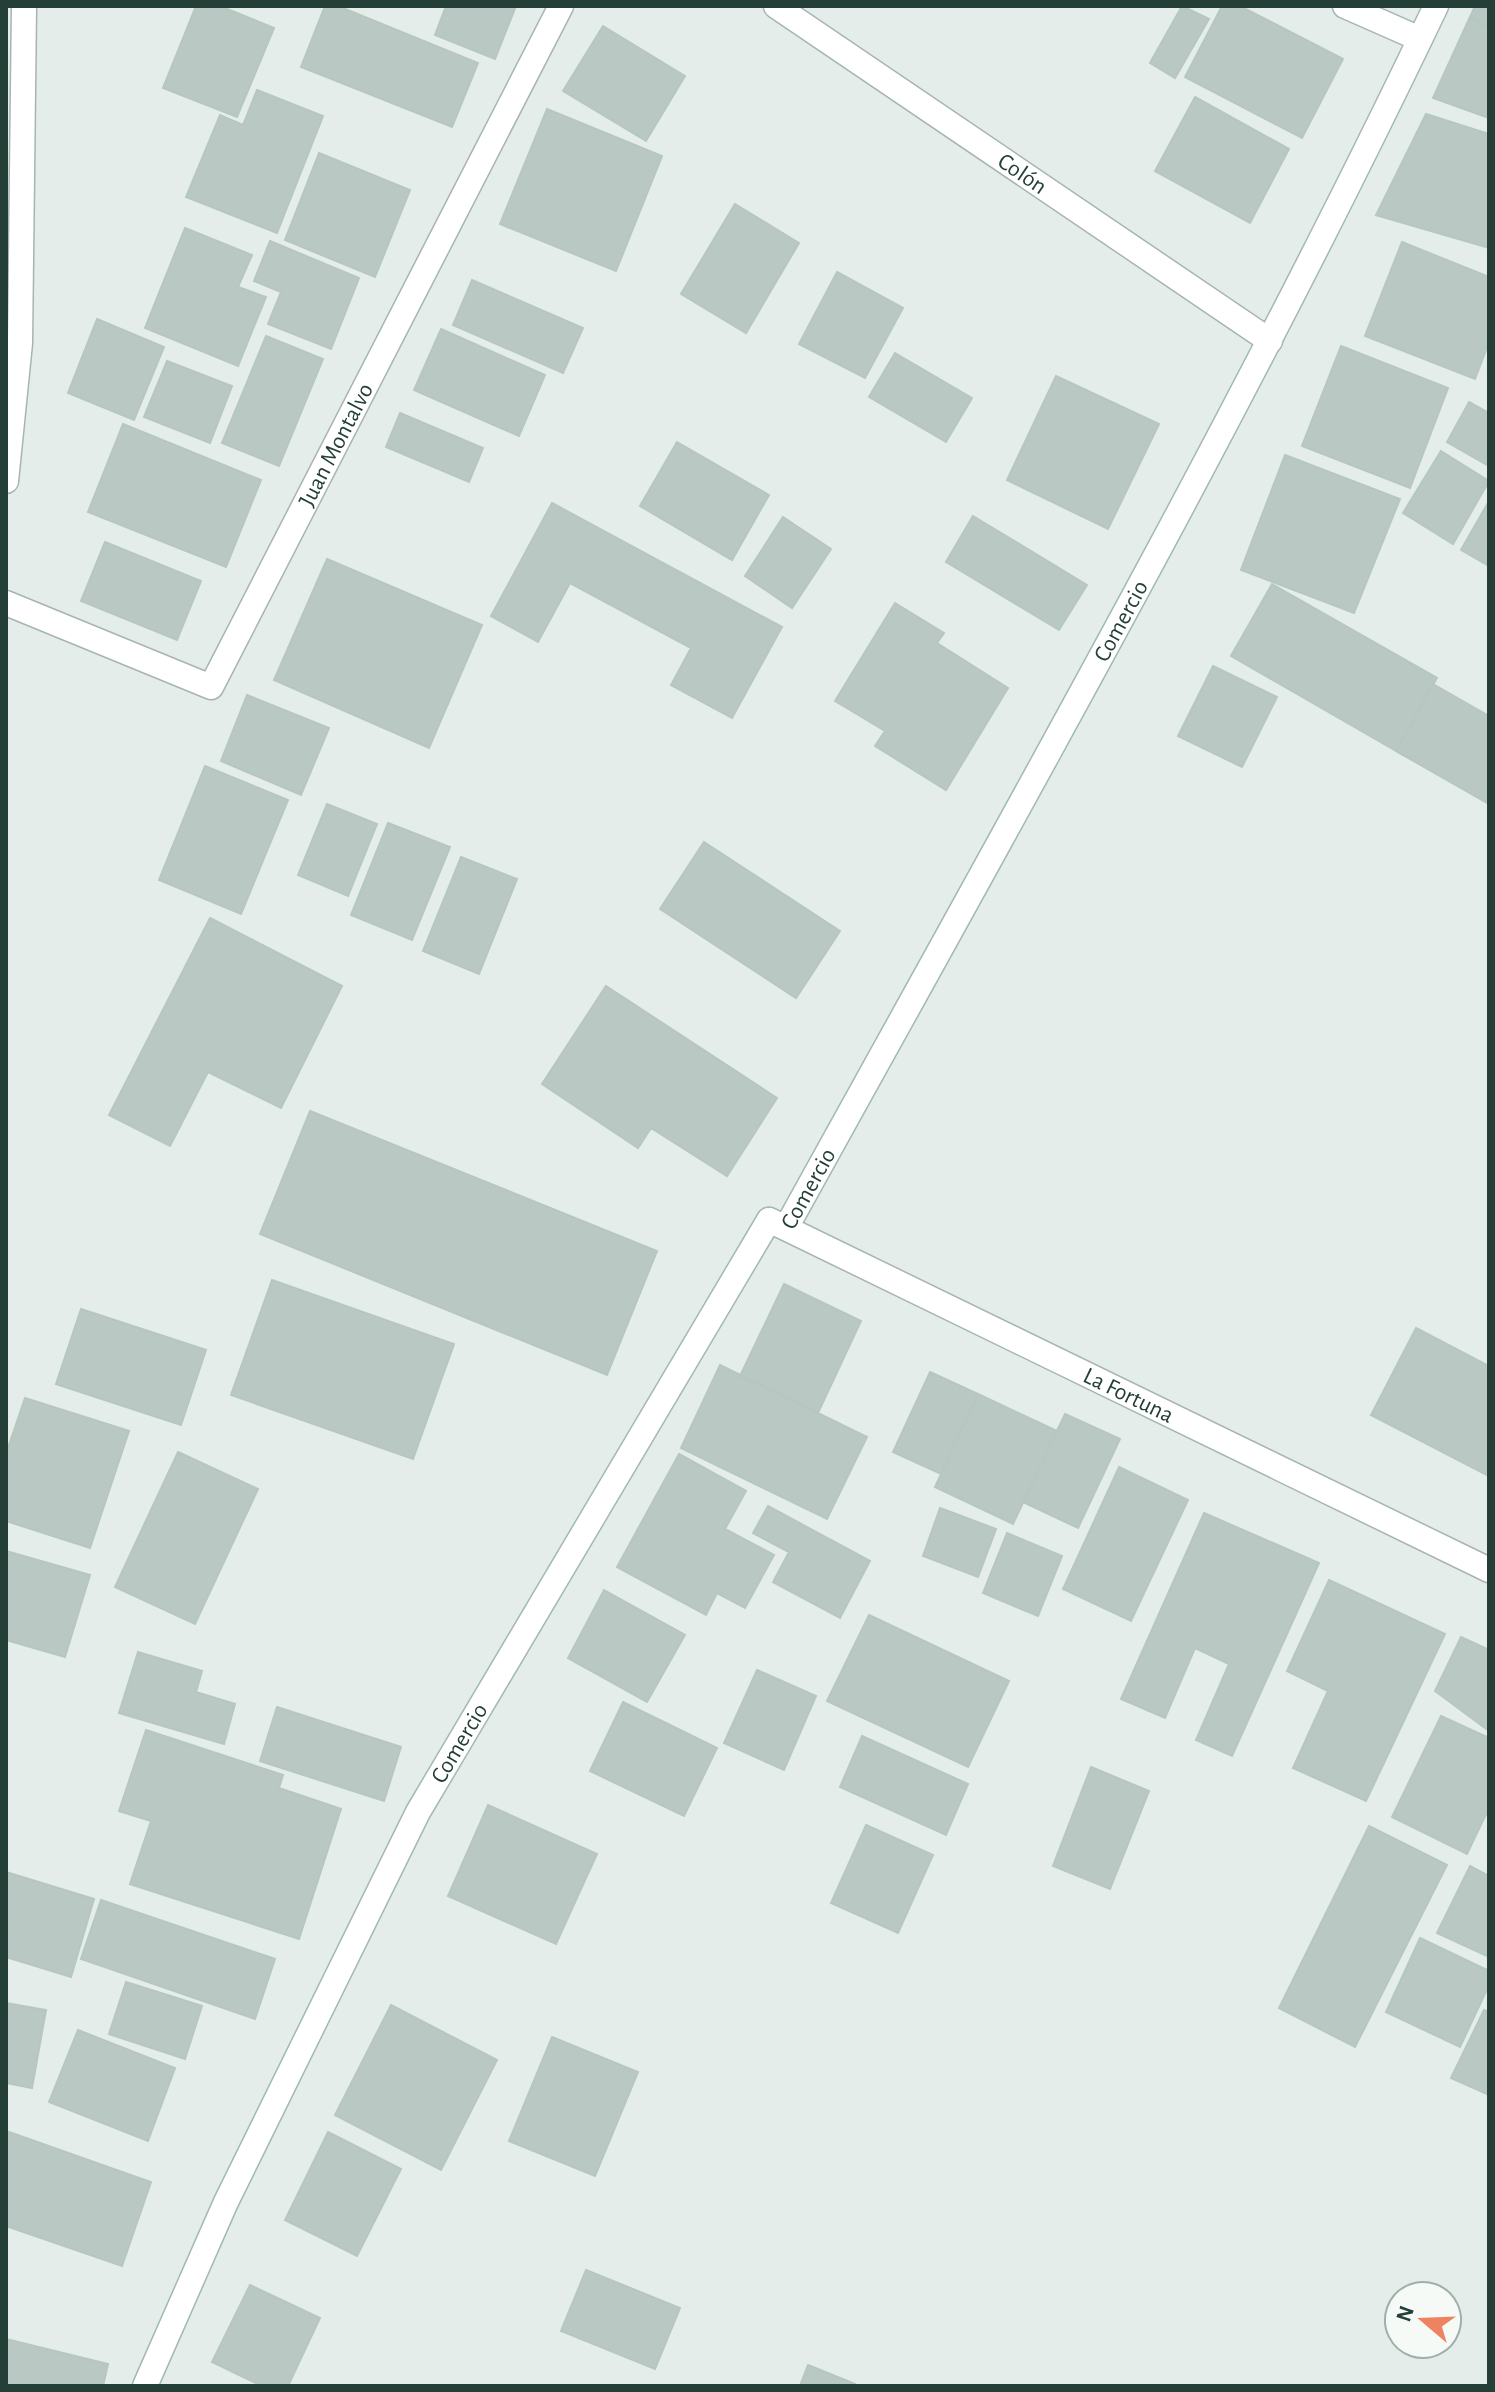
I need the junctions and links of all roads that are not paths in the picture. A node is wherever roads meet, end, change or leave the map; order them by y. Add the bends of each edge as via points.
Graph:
1 (24, 6) edge
2 (561, 6) edge
3 (776, 6) edge
4 (1345, 6) edge
5 (1436, 6) edge
6 (1420, 39) junction
7 (1270, 341) junction
8 (9, 430) edge
9 (6, 481) edge
10 (6, 603) edge
11 (778, 1224) junction
12 (1489, 1570) edge
13 (145, 2386) edge

1 - 8 street via 20,343
2 - 10 street, Juan Montalvo via 211,687
3 - 7 street, Colón
4 - 6 street
5 - 6 street, Comercio
6 - 7 street, Comercio
7 - 11 street, Comercio via 1139,589
8 - 9 street
11 - 12 street, La Fortuna
11 - 13 street, Comercio via 418,1812 226,2202

